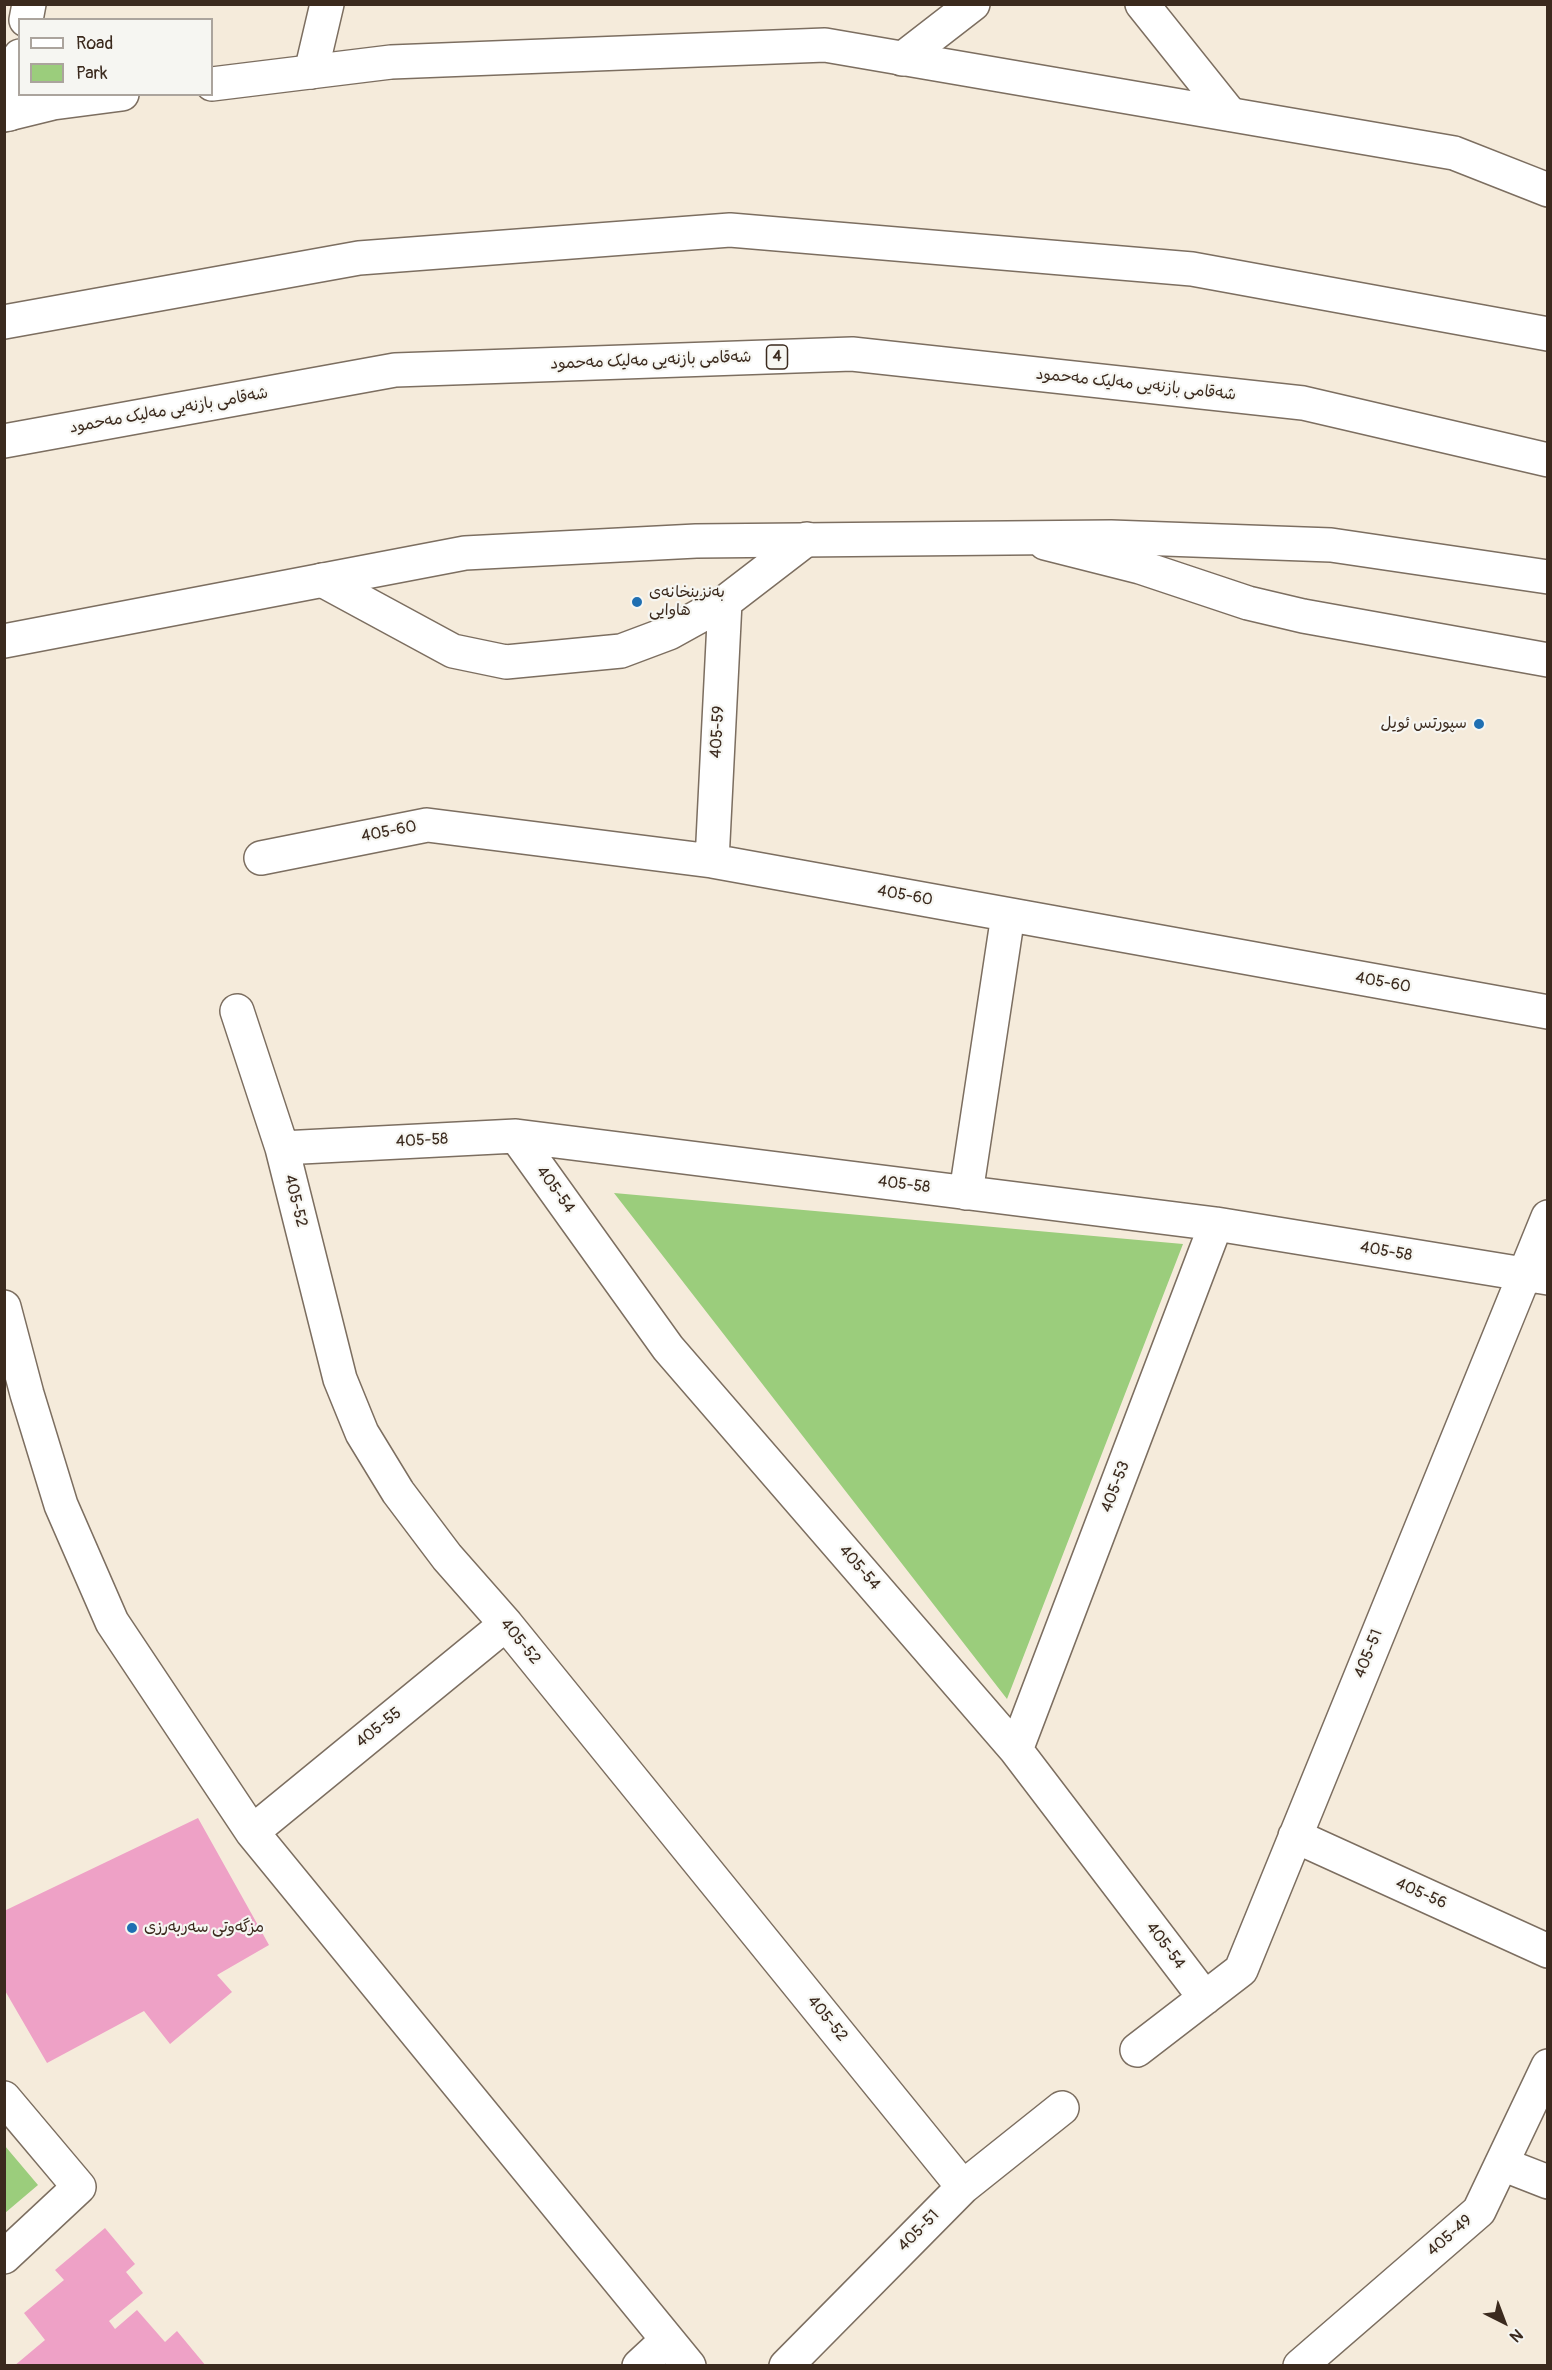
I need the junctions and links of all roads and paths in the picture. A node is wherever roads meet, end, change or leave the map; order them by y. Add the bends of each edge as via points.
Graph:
1 (327, 4) edge
2 (973, 4) edge
3 (1142, 4) edge
4 (903, 59) junction
5 (18, 65) edge
6 (311, 72) junction
7 (213, 84) edge
8 (107, 96) edge
9 (7, 114) edge
10 (1230, 114) junction
11 (1454, 153) junction
12 (1548, 173) edge
13 (1548, 190) edge
14 (4, 322) edge
15 (1548, 334) edge
16 (4, 441) edge
17 (1548, 460) edge
18 (1025, 538) junction
19 (807, 539) junction
20 (1548, 578) edge
21 (322, 580) junction
22 (724, 602) junction
23 (4, 641) edge
24 (1548, 660) edge
25 (261, 858) dead end
26 (712, 861) junction
27 (1008, 915) junction
28 (237, 1011) dead end
29 (1548, 1012) edge
30 (516, 1136) junction
31 (282, 1148) junction
32 (966, 1193) junction
33 (1548, 1217) edge
34 (1216, 1224) junction
35 (1536, 1277) edge
36 (4, 1308) edge
37 (506, 1624) junction
38 (1016, 1750) junction
39 (252, 1832) junction
40 (1295, 1836) junction
41 (1548, 1951) edge
42 (1205, 1998) junction
43 (1137, 2050) dead end
44 (1548, 2066) edge
45 (4, 2098) edge
46 (1062, 2108) dead end
47 (1502, 2164) junction
48 (1548, 2182) edge
49 (963, 2187) junction
50 (4, 2258) edge
51 (667, 2340) junction
52 (639, 2366) edge
53 (689, 2366) edge
54 (786, 2366) edge
55 (1300, 2366) edge

1 - 6 main road
2 - 4 main road
3 - 10 main road
4 - 6 main road via 825,45 391,62
4 - 10 main road
5 - 9 main road
6 - 7 main road
8 - 9 main road
10 - 11 main road
11 - 12 main road
11 - 13 main road
14 - 15 main road via 359,258 730,230 1192,269
16 - 17 main road, شەقامی بازنەیی مەلیک مەحمود / 4 via 395,370 852,354 1303,403
18 - 19 main road
18 - 20 main road via 1331,545
18 - 24 main road via 1140,567 1281,611
19 - 21 main road via 465,553
19 - 22 main road
21 - 22 main road via 453,651 506,662 621,651 669,633
21 - 23 main road
22 - 26 main road, 405-59
25 - 26 main road, 405-60 via 427,825
26 - 27 main road, 405-60
27 - 29 main road, 405-60
27 - 32 main road
28 - 31 main road, 405-52
30 - 31 main road, 405-58
30 - 32 main road, 405-58
30 - 38 main road, 405-54 via 668,1347
31 - 37 main road, 405-52 via 340,1379 362,1433 447,1557
32 - 34 main road, 405-58
33 - 35 main road, 405-51
34 - 35 main road, 405-58
34 - 38 main road, 405-53
35 - 40 main road, 405-51
36 - 39 main road via 61,1505 112,1622
37 - 39 main road, 405-55
37 - 49 main road, 405-52
38 - 42 main road, 405-54
39 - 51 main road
40 - 41 main road, 405-56
40 - 42 main road, 405-51 via 1241,1970
42 - 43 main road, 405-51
44 - 47 main road, 405-49
45 - 50 main road via 79,2187
46 - 49 main road, 405-51
47 - 48 main road
47 - 55 main road, 405-49 via 1479,2211
49 - 54 main road, 405-51
51 - 52 main road
51 - 53 main road

